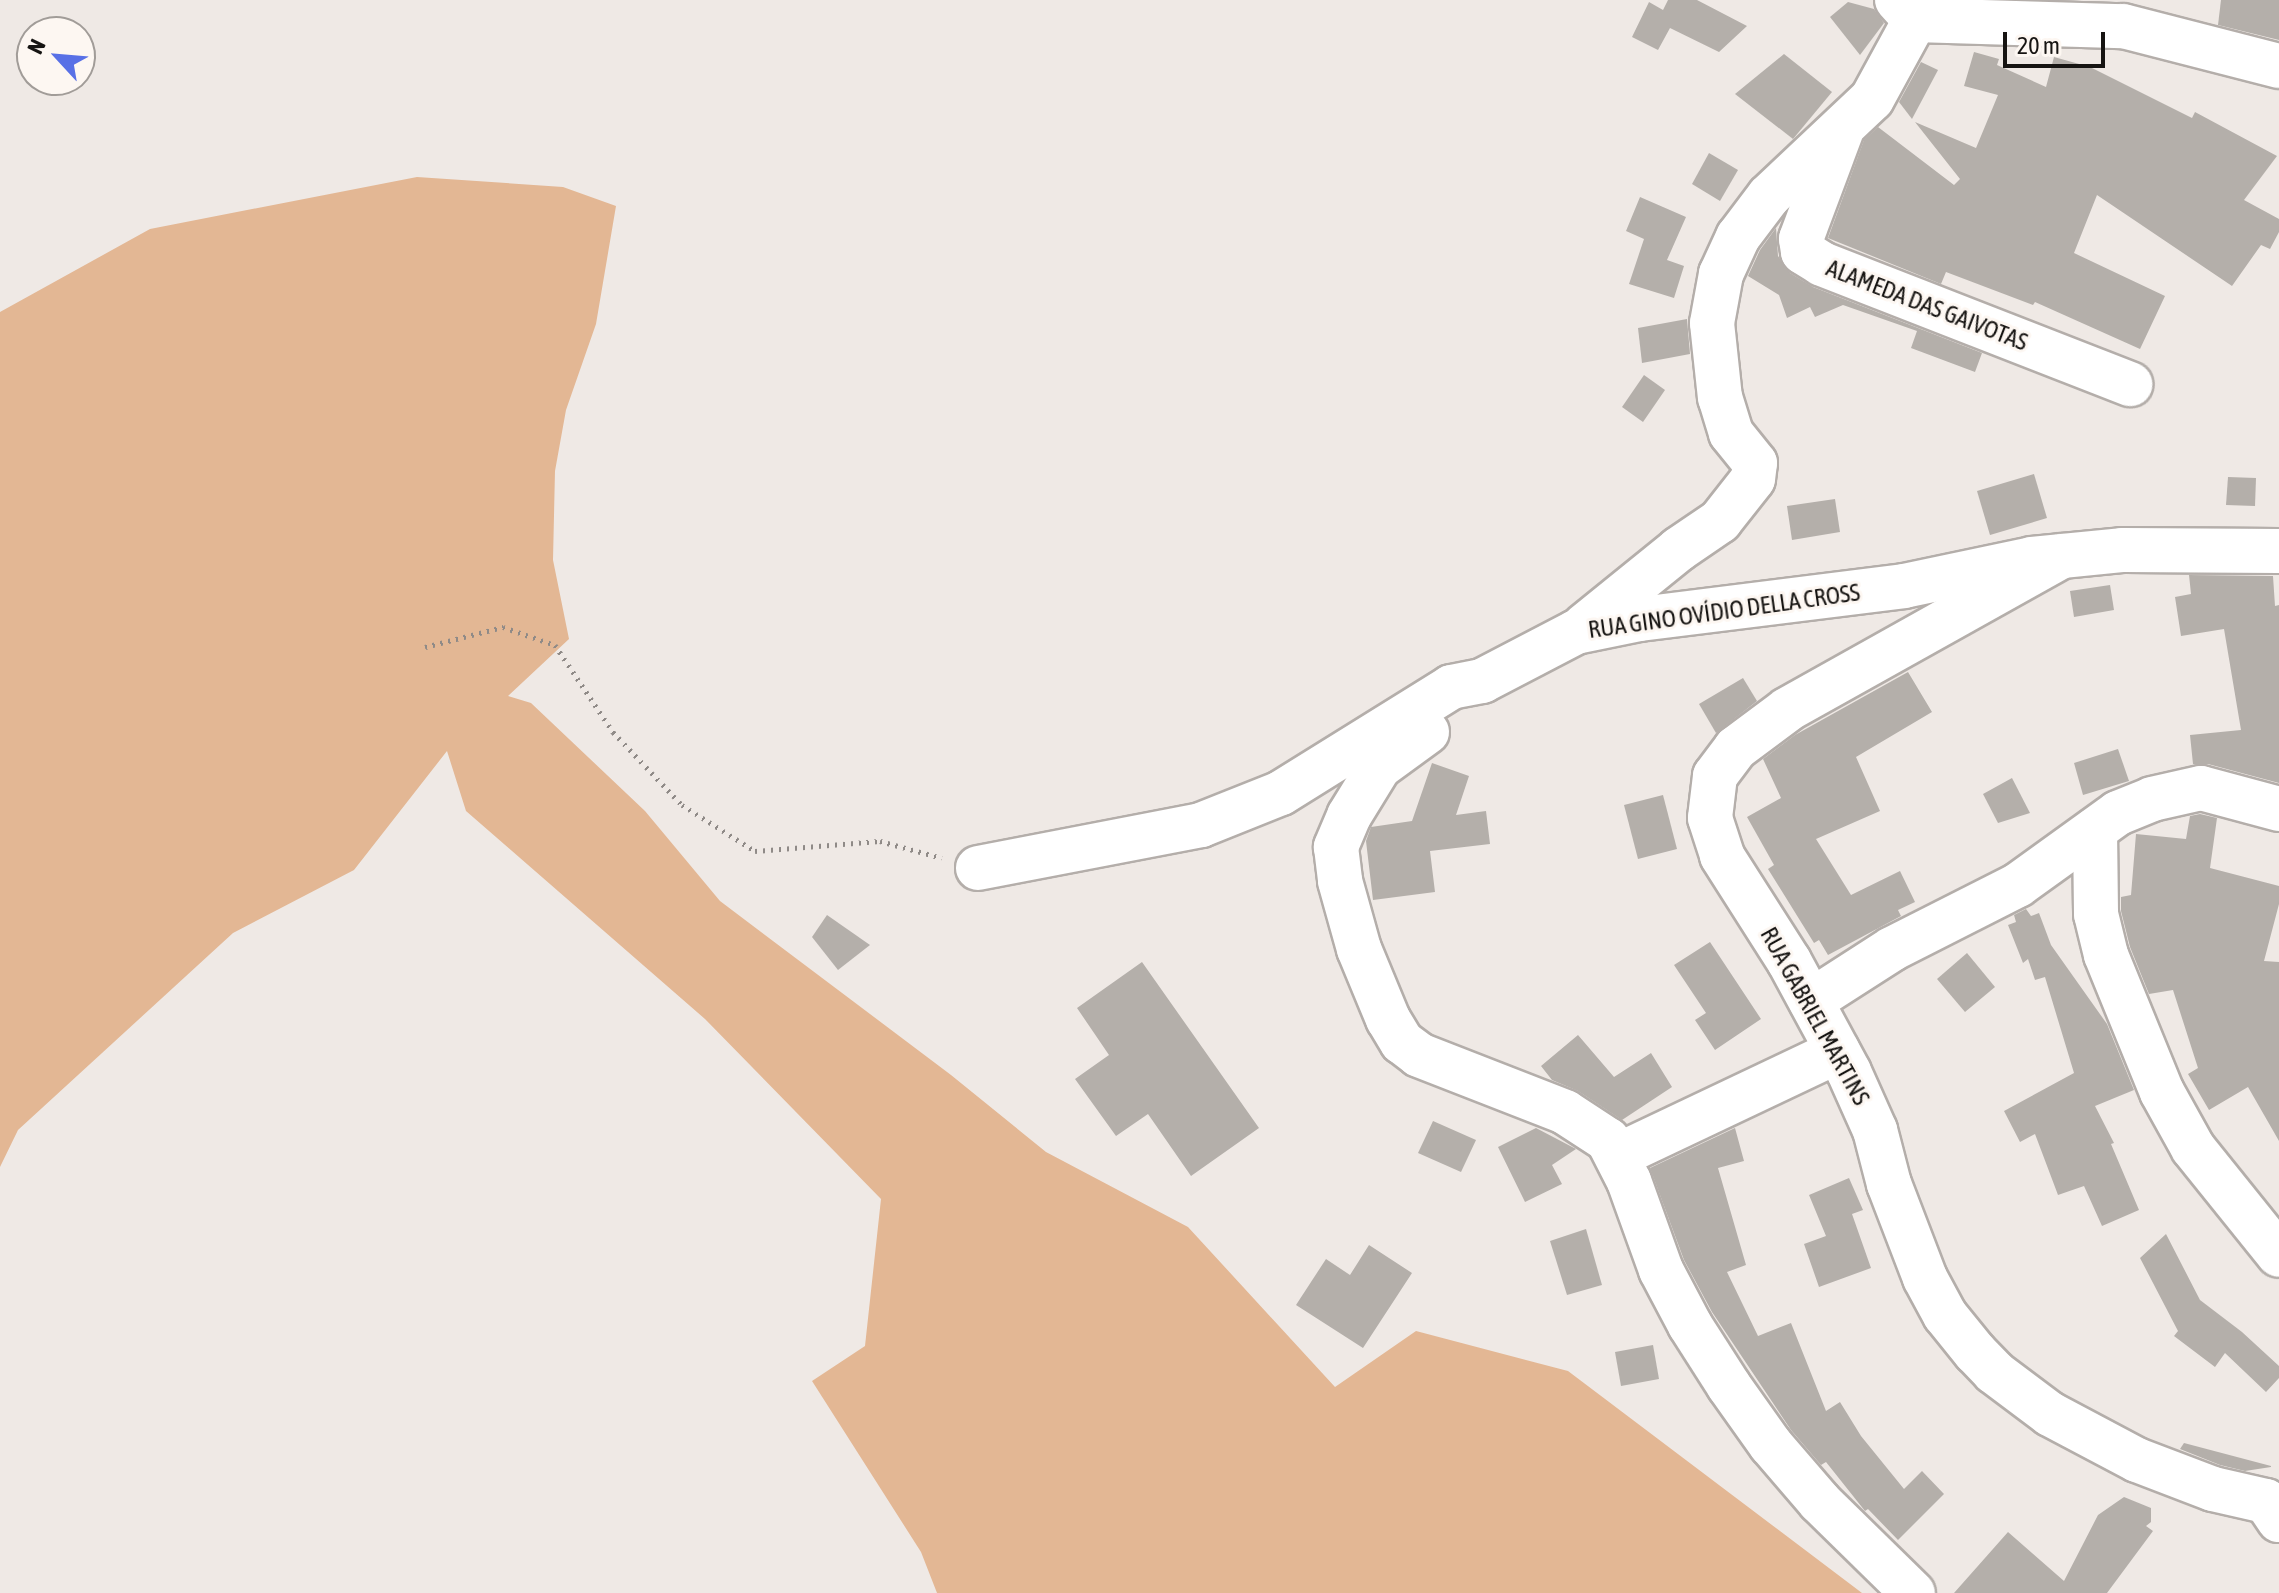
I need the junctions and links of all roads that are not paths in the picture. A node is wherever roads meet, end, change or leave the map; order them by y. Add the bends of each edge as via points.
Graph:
1 (1906, 10) edge
2 (2279, 66) edge
3 (1842, 130) junction
4 (2130, 384) dead end
5 (2279, 551) edge
6 (2062, 556) junction
7 (1576, 632) junction
8 (1482, 681) junction
9 (2279, 809) edge
10 (2095, 830) junction
11 (978, 868) road end
12 (1811, 1001) junction
13 (1838, 1051) junction
14 (1619, 1155) junction
15 (2279, 1255) edge
16 (2275, 1502) edge
17 (1913, 1593) edge

1 - 2 street via 2123,26
1 - 3 street via 1872,99
3 - 4 street, ALAMEDA DAS GAIVOTAS via 1801,239 1803,252 1822,264
3 - 7 street via 1758,210 1721,274 1712,323 1720,398 1731,433 1755,463 1753,479 1720,521
5 - 6 street, RUA GINO OVÍDIO DELLA CROSS via 2182,549
6 - 7 street, RUA GINO OVÍDIO DELLA CROSS via 1904,586
6 - 12 street, RUA GABRIEL MARTINS via 1787,710 1736,748 1715,776 1710,818 1722,856
7 - 8 street, RUA GINO OVÍDIO DELLA CROSS
8 - 11 street, RUA GINO OVÍDIO DELLA CROSS via 1451,687 1281,793 1201,825
8 - 14 street via 1453,714 1379,767 1349,816 1336,847 1359,949 1402,1042 1439,1065 1579,1120 1608,1140
9 - 10 street via 2201,788 2152,799
10 - 12 street via 2018,885 1892,949
10 - 15 street via 2096,914 2106,955 2162,1092 2226,1194
12 - 13 street, RUA GABRIEL MARTINS
13 - 14 street
13 - 16 street, RUA GABRIEL MARTINS via 1875,1130 1925,1278 1945,1315 1994,1372 2050,1414 2137,1460 2213,1489
14 - 17 street via 1661,1270 1729,1386 1820,1502

